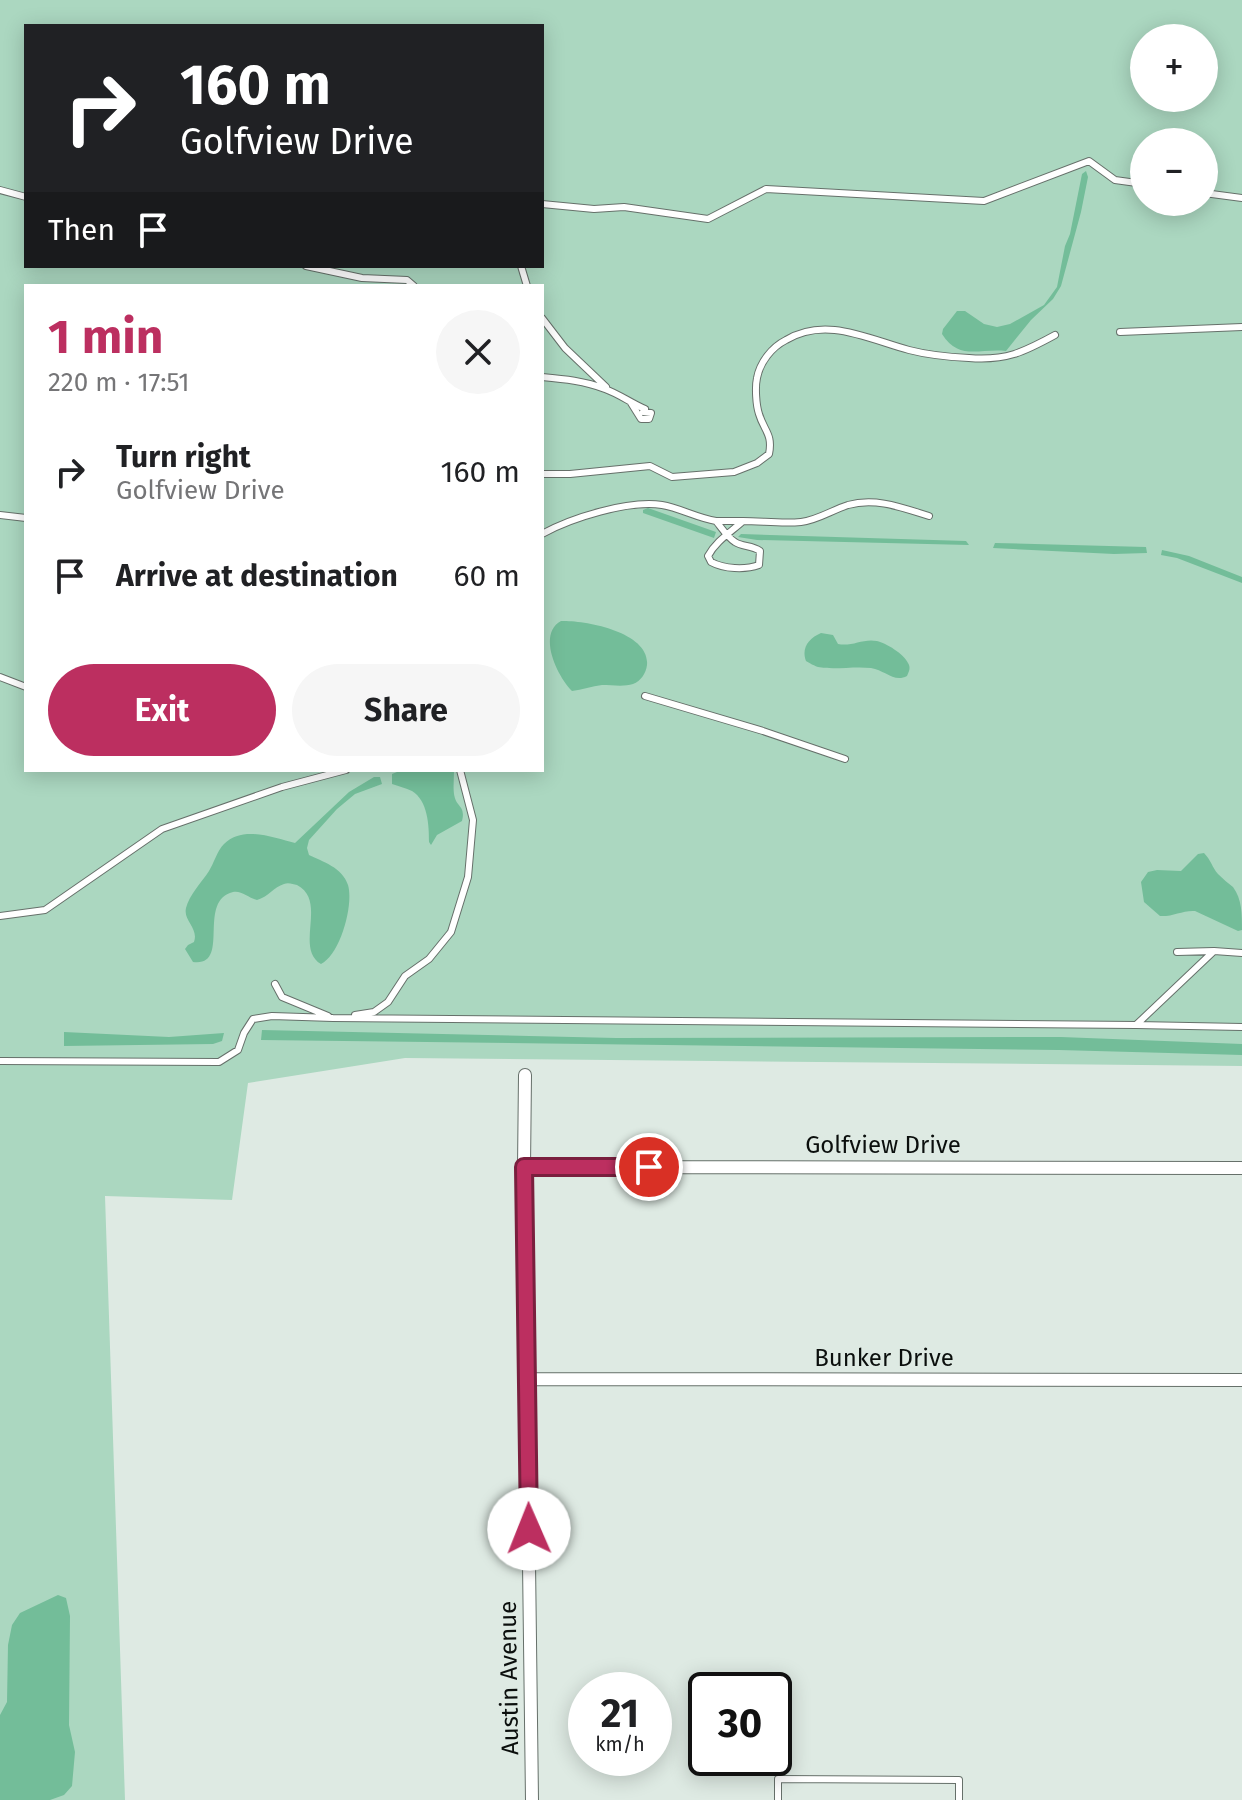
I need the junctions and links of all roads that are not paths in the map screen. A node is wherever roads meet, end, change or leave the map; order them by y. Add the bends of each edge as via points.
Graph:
1 (1130, 182) edge
2 (0, 190) edge
3 (1218, 195) edge
4 (24, 196) edge
5 (1242, 198) edge
6 (544, 204) edge
7 (315, 268) edge
8 (412, 284) edge
9 (544, 321) edge
10 (1242, 327) edge
11 (1120, 332) dead end
12 (1055, 335) dead end
13 (544, 377) edge
14 (609, 390) junction
15 (631, 403) dead end
16 (544, 474) edge
17 (0, 515) edge
18 (929, 516) dead end
19 (24, 518) edge
20 (716, 521) junction
21 (743, 521) junction
22 (544, 533) edge
23 (728, 535) junction
24 (0, 677) edge
25 (24, 686) edge
26 (645, 696) dead end
27 (845, 759) dead end
28 (338, 772) edge
29 (461, 772) edge
30 (0, 916) edge
31 (1214, 951) junction
32 (1177, 952) dead end
33 (1242, 953) edge
34 (275, 984) dead end
35 (333, 1018) junction
36 (1136, 1025) junction
37 (1242, 1027) edge
38 (0, 1061) edge
39 (525, 1075) dead end
40 (524, 1167) junction
41 (1242, 1168) edge
42 (527, 1379) junction
43 (1242, 1380) edge
44 (532, 1800) edge
45 (778, 1800) edge
46 (959, 1800) edge

1 - 6 lane via 1115,180 1089,161 984,201 766,189 708,219 624,207
2 - 4 lane
3 - 5 lane
7 - 8 lane
9 - 14 lane
10 - 11 lane
12 - 16 lane via 1012,356 970,359 910,350 854,333 811,330 776,345 757,377 759,414 771,443 769,454 757,463 734,472 672,477 650,466
13 - 14 lane
14 - 15 lane
17 - 19 lane
18 - 21 lane via 865,502 799,522
20 - 21 lane
20 - 22 lane via 644,504 613,508
20 - 23 lane
21 - 23 lane
23 - 23 lane via 736,544 757,547 759,565 711,562 711,551
24 - 25 lane
26 - 27 lane
28 - 30 lane via 162,829 45,910
29 - 35 lane via 473,820 468,877 451,932 429,959 405,976 388,1002 374,1012
31 - 32 lane
31 - 33 lane
31 - 36 lane
34 - 35 lane via 282,997
35 - 36 lane
35 - 38 lane via 253,1019 238,1050 219,1062
36 - 37 lane
39 - 40 street, Austin Avenue
40 - 41 street, Golfview Drive
40 - 42 street, Austin Avenue
42 - 43 street, Bunker Drive
42 - 44 street, Austin Avenue
45 - 46 lane via 778,1779 959,1780

